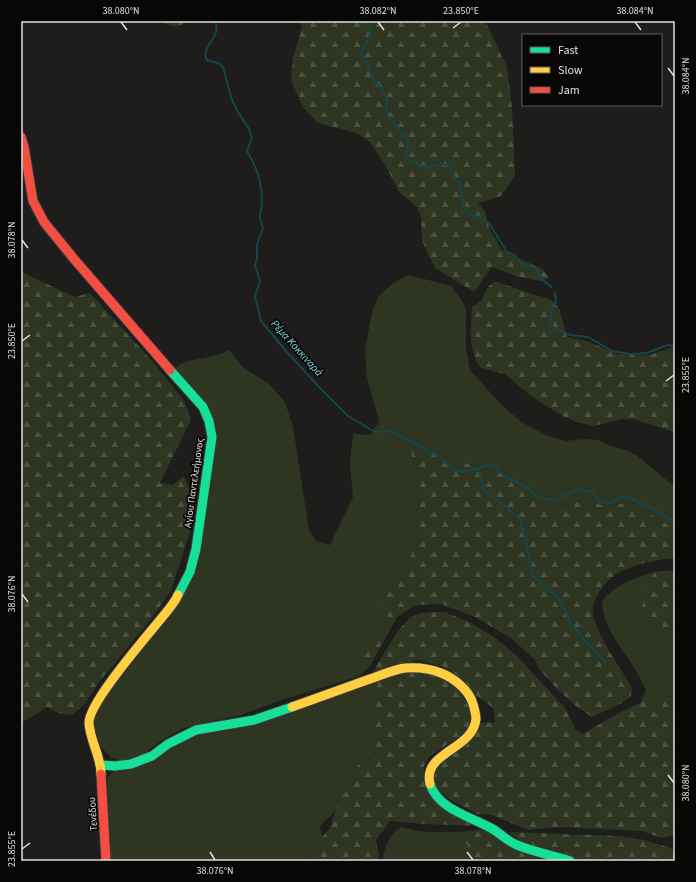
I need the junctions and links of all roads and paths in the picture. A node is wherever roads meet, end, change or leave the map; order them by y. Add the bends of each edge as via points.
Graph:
1 (21, 137) edge
2 (101, 766) junction
3 (106, 861) edge
4 (570, 861) edge

1 - 2 street, Αγίου Παντελεήμονος via 32,196 39,215 197,400 206,414 211,430 212,445 190,572 177,598 102,692 91,713 90,730
2 - 3 street, Τενέδου
2 - 4 street via 131,764 152,756 168,744 196,730 254,720 400,669 424,667 446,675 462,686 470,697 476,716 475,727 468,738 439,757 430,770 428,779 436,796 516,845

